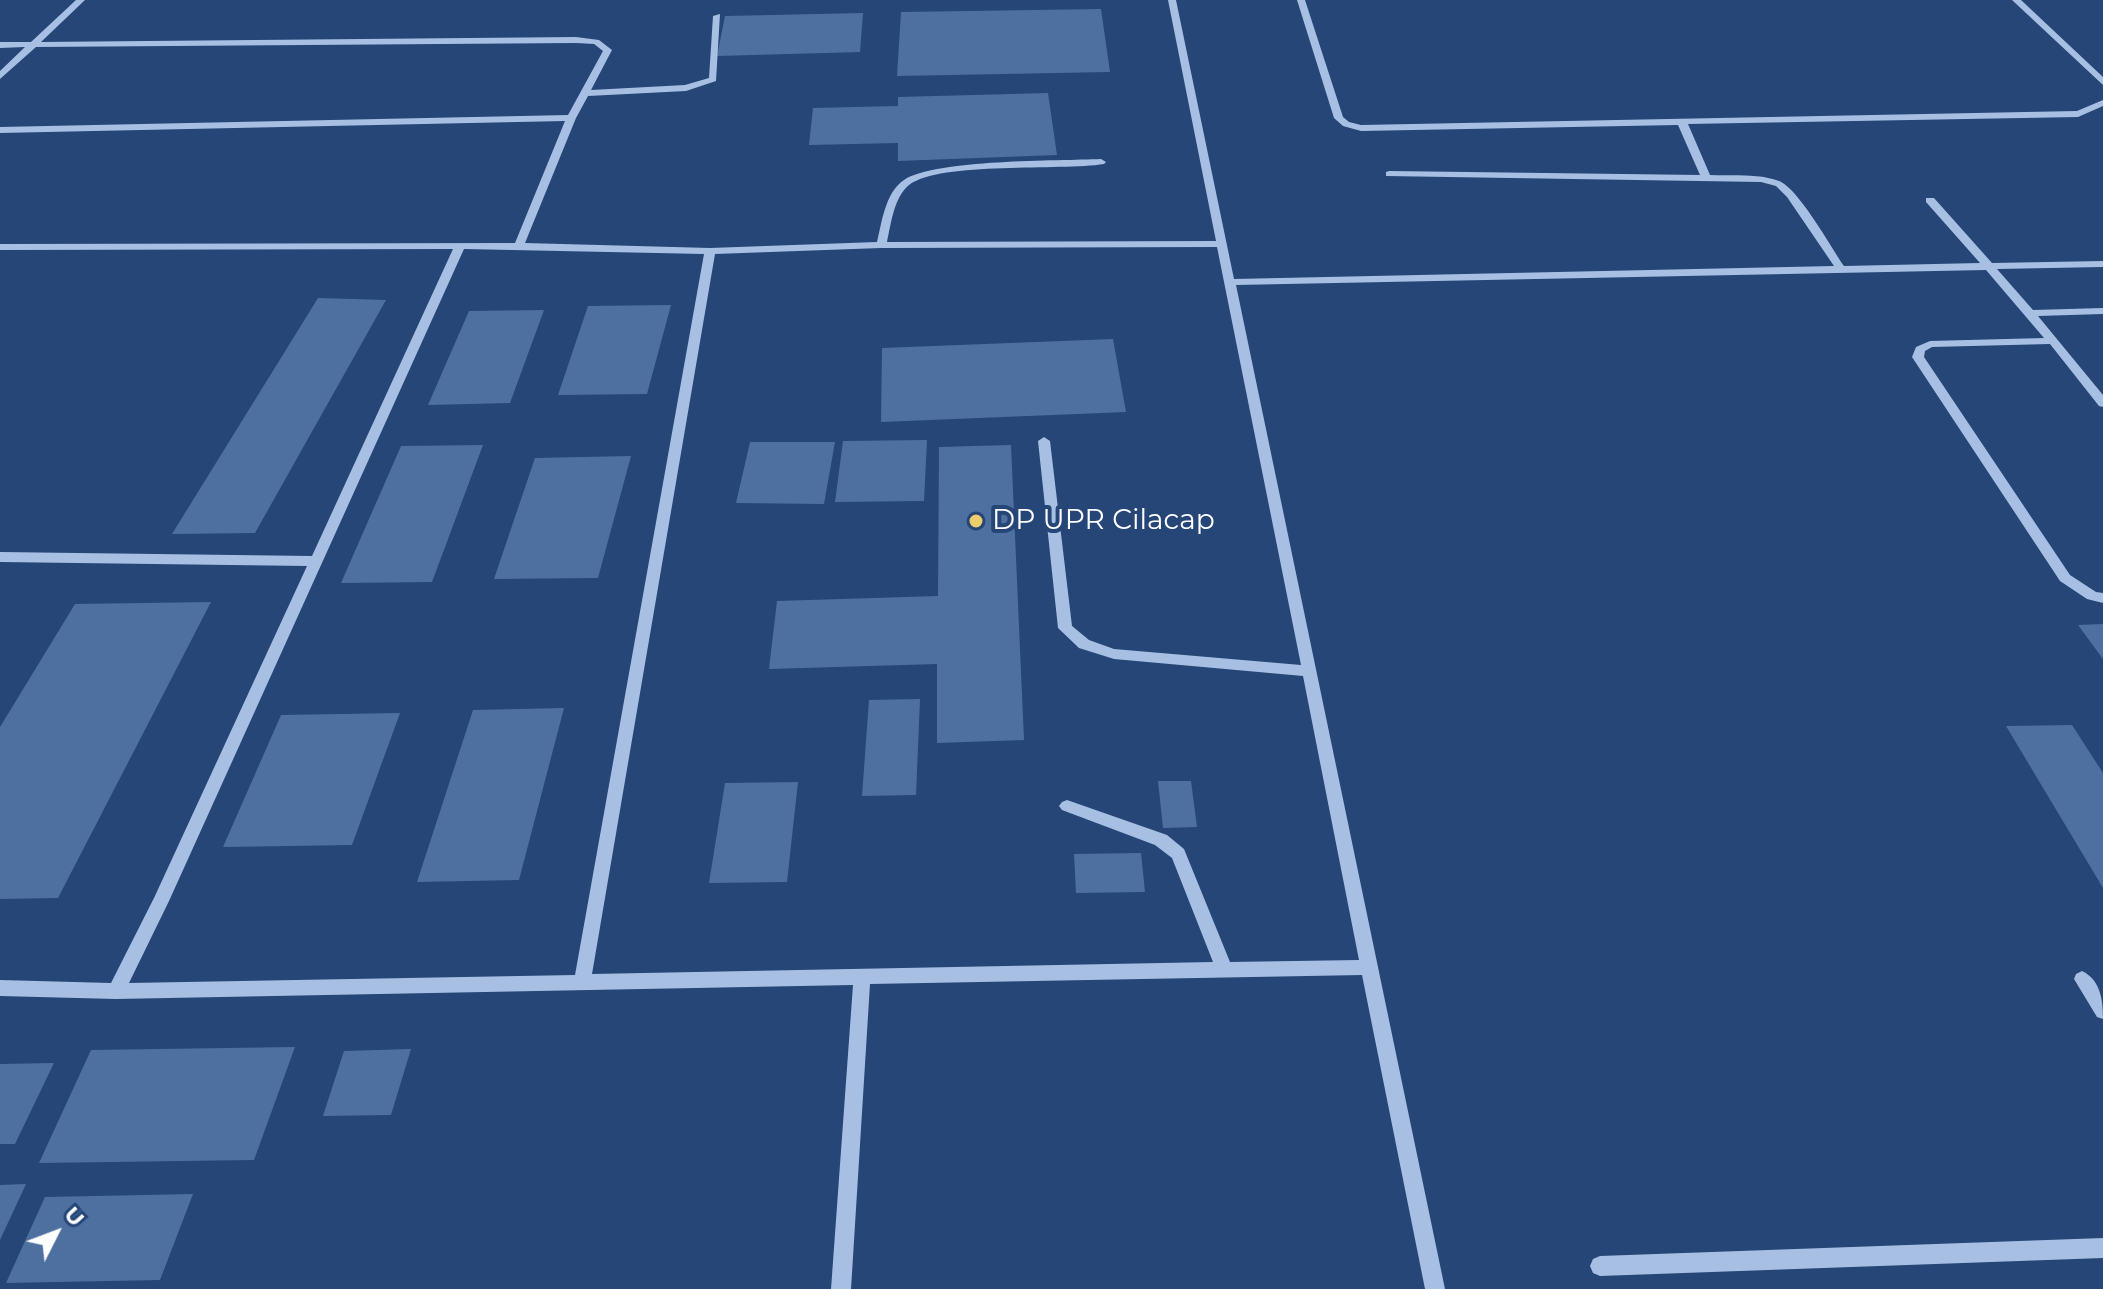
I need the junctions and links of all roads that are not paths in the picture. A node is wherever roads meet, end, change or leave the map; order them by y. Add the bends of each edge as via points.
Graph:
1 (81, 0) edge
2 (1172, 0) edge
3 (1301, 0) edge
4 (2016, 0) edge
5 (717, 16) dead end
6 (0, 45) edge
7 (33, 45) junction
8 (0, 76) edge
9 (2103, 82) edge
10 (585, 93) junction
11 (2103, 103) edge
12 (571, 118) junction
13 (1682, 122) junction
14 (0, 130) edge
15 (1101, 162) dead end
16 (1389, 174) dead end
17 (1706, 178) junction
18 (1930, 200) dead end
19 (1222, 244) junction
20 (881, 245) junction
21 (460, 246) junction
22 (519, 246) junction
23 (0, 247) edge
24 (710, 251) junction
25 (2103, 264) edge
26 (1990, 266) junction
27 (1841, 269) junction
28 (1230, 282) junction
29 (2103, 311) edge
30 (2030, 313) junction
31 (2052, 341) junction
32 (2103, 403) edge
33 (1044, 441) dead end
34 (0, 557) edge
35 (316, 561) junction
36 (2103, 598) edge
37 (1309, 671) junction
38 (1067, 806) dead end
39 (1369, 967) junction
40 (1225, 970) junction
41 (862, 977) junction
42 (2082, 979) dead end
43 (582, 982) junction
44 (0, 988) edge
45 (116, 991) junction
46 (2103, 1011) edge
47 (2103, 1248) edge
48 (1600, 1266) dead end
49 (841, 1289) edge
50 (1435, 1289) edge

1 - 7 lane
2 - 19 lane
3 - 13 lane via 1339,118 1346,124 1361,128
4 - 9 lane
5 - 10 lane via 713,79 686,88
6 - 7 lane
7 - 8 lane
7 - 10 lane via 596,42 608,50
10 - 12 lane
11 - 13 lane via 2078,114
12 - 14 lane
12 - 22 lane
13 - 17 lane
15 - 20 lane via 937,172 909,180 894,197
16 - 17 lane
17 - 27 lane via 1779,184
18 - 26 lane
19 - 20 lane
19 - 28 lane
20 - 24 lane
21 - 22 lane
21 - 23 lane
21 - 35 lane
22 - 24 lane
24 - 43 lane
25 - 26 lane
26 - 27 lane
26 - 30 lane
27 - 28 lane
28 - 37 lane
29 - 30 lane
30 - 31 lane
31 - 32 lane
31 - 36 lane via 1930,344 1918,357 2065,578
33 - 37 lane via 1065,628 1084,644 1114,654
34 - 35 lane
35 - 45 lane
37 - 39 lane
38 - 40 lane via 1161,840 1178,854
39 - 40 lane
39 - 50 lane
40 - 41 lane
41 - 43 lane
41 - 49 lane
42 - 46 lane
43 - 45 lane
44 - 45 lane
47 - 48 lane

